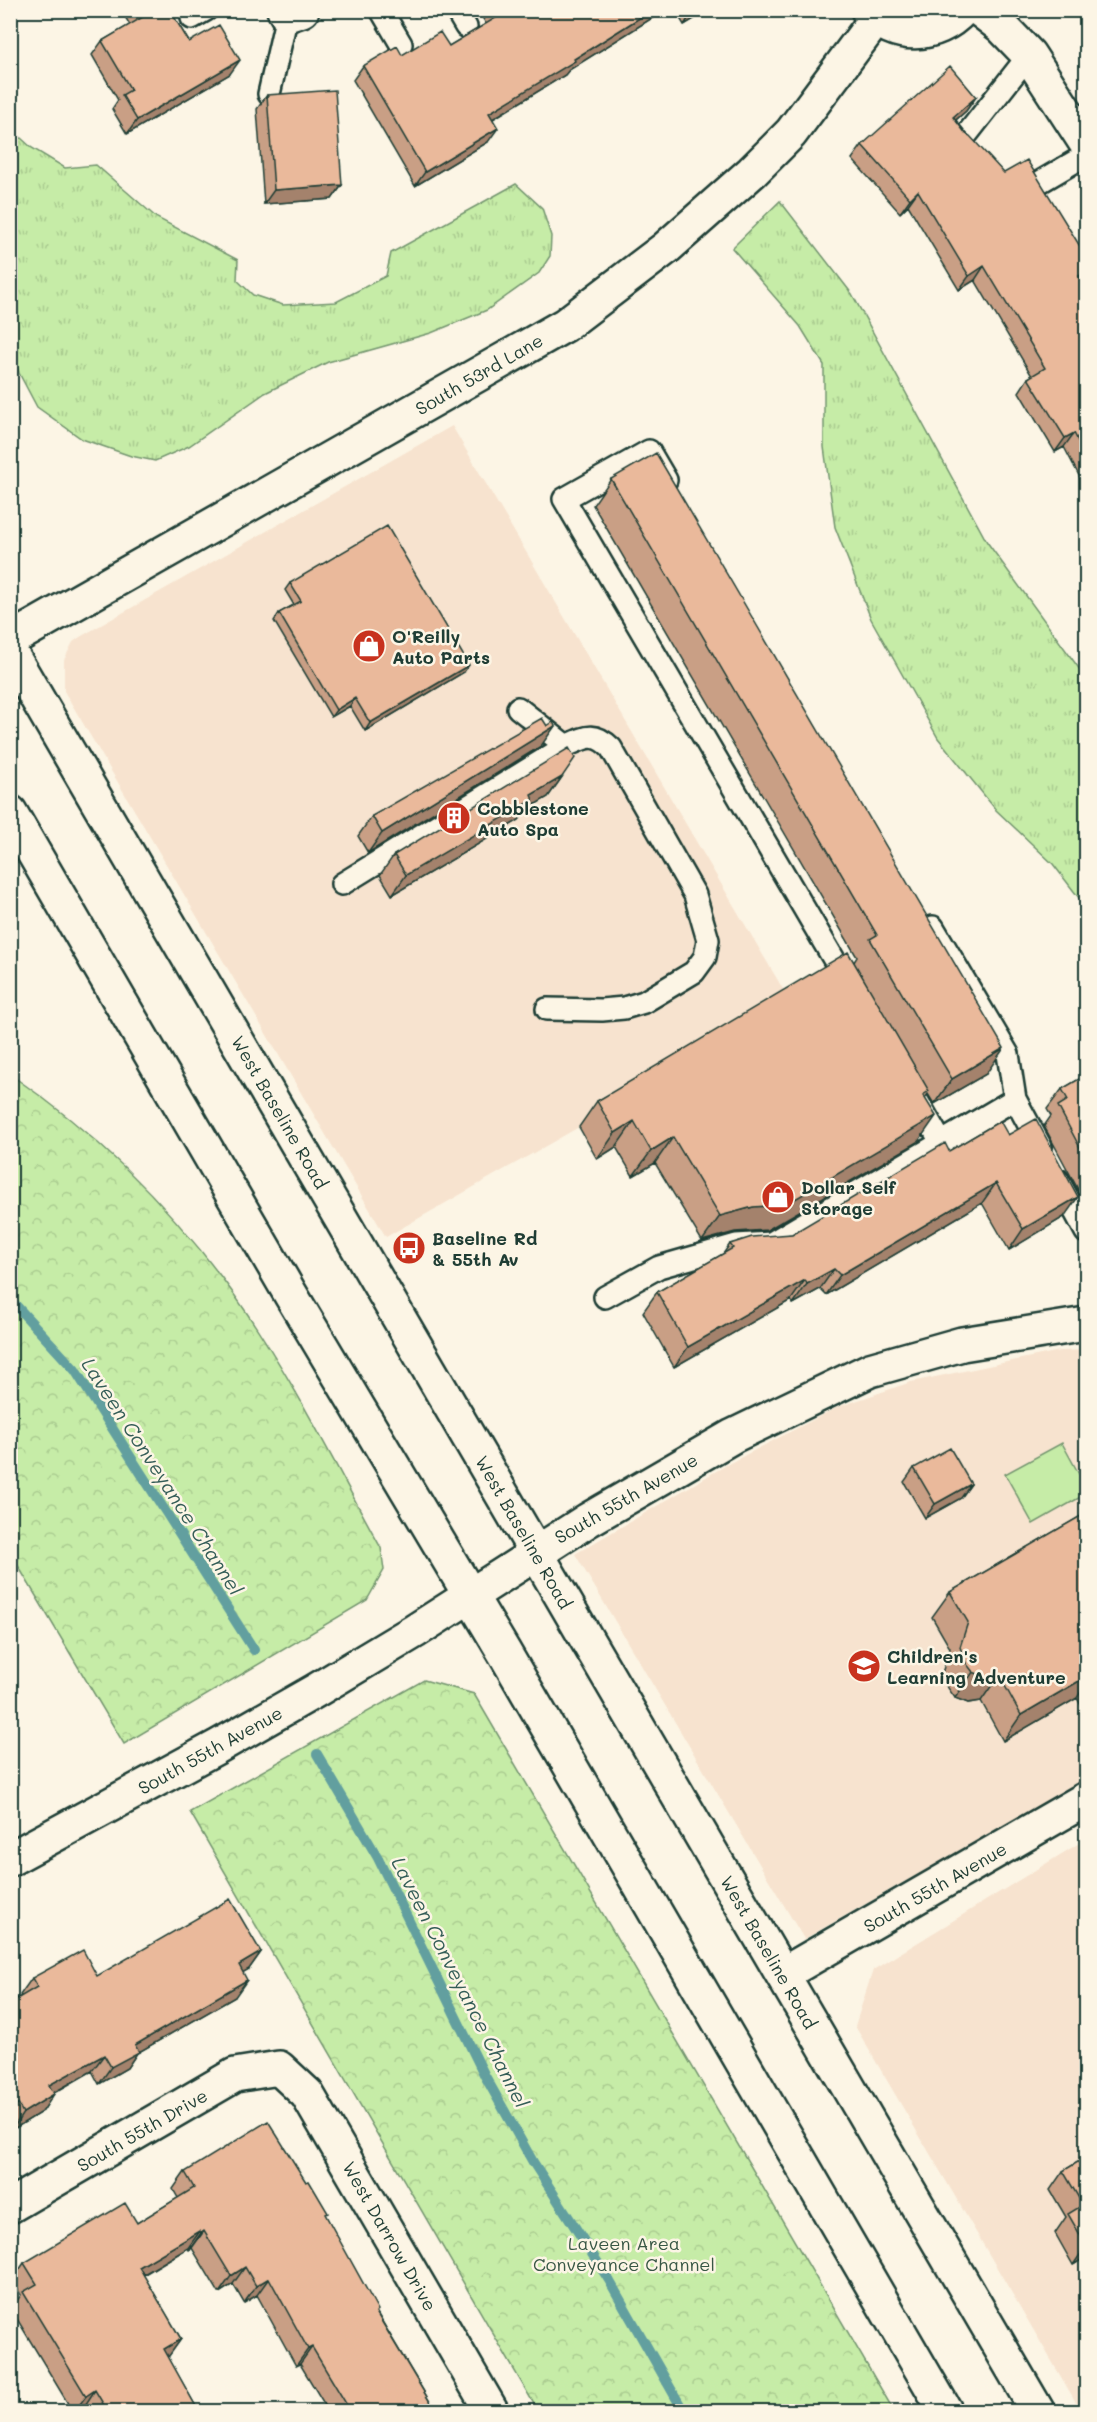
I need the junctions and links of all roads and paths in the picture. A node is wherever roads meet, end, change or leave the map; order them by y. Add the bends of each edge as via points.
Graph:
1 (381, 10) edge
2 (962, 10) edge
3 (980, 10) edge
4 (291, 12) edge
5 (872, 15) edge
6 (401, 44) dead end
7 (1029, 55) junction
8 (269, 94) edge
9 (964, 138) edge
10 (1086, 143) edge
11 (1086, 155) edge
12 (1040, 182) edge
13 (680, 502) edge
14 (10, 640) edge
15 (10, 652) edge
16 (518, 708) dead end
17 (566, 746) junction
18 (10, 812) edge
19 (342, 884) dead end
20 (923, 910) edge
21 (858, 999) edge
22 (547, 1009) dead end
23 (906, 1081) edge
24 (1015, 1099) junction
25 (942, 1142) junction
26 (1086, 1232) edge
27 (605, 1297) dead end
28 (1086, 1324) edge
29 (537, 1551) junction
30 (470, 1594) junction
31 (1086, 1799) edge
32 (10, 1859) edge
33 (783, 1974) junction
34 (279, 2068) joint
35 (10, 2206) edge
36 (492, 2412) edge
37 (946, 2412) edge
38 (1038, 2412) edge

1 - 6 lane
2 - 5 main road via 934,30 914,33 893,29
3 - 7 main road
4 - 8 lane
5 - 14 main road, South 53rd Lane via 791,133 666,248 565,325
7 - 9 lane
7 - 10 main road
11 - 12 lane
13 - 21 lane via 649,451 564,499
15 - 29 main road, West Baseline Road
16 - 17 lane
17 - 19 lane
17 - 22 lane via 587,736 601,738 611,748 695,895 708,940 705,957 694,972 644,1002 602,1010
18 - 30 main road
20 - 24 lane via 1008,1054
23 - 25 lane
24 - 25 lane
24 - 26 lane
25 - 27 lane via 771,1243 736,1245 659,1267
28 - 29 main road, South 55th Avenue via 962,1344 870,1371 733,1436
29 - 30 main road, South 55th Avenue
29 - 33 main road, West Baseline Road
30 - 32 main road, South 55th Avenue via 259,1724
30 - 37 main road
31 - 33 main road, South 55th Avenue
33 - 38 main road, West Baseline Road
34 - 35 main road, South 55th Drive via 235,2076
34 - 36 main road, West Darrow Drive via 307,2094

